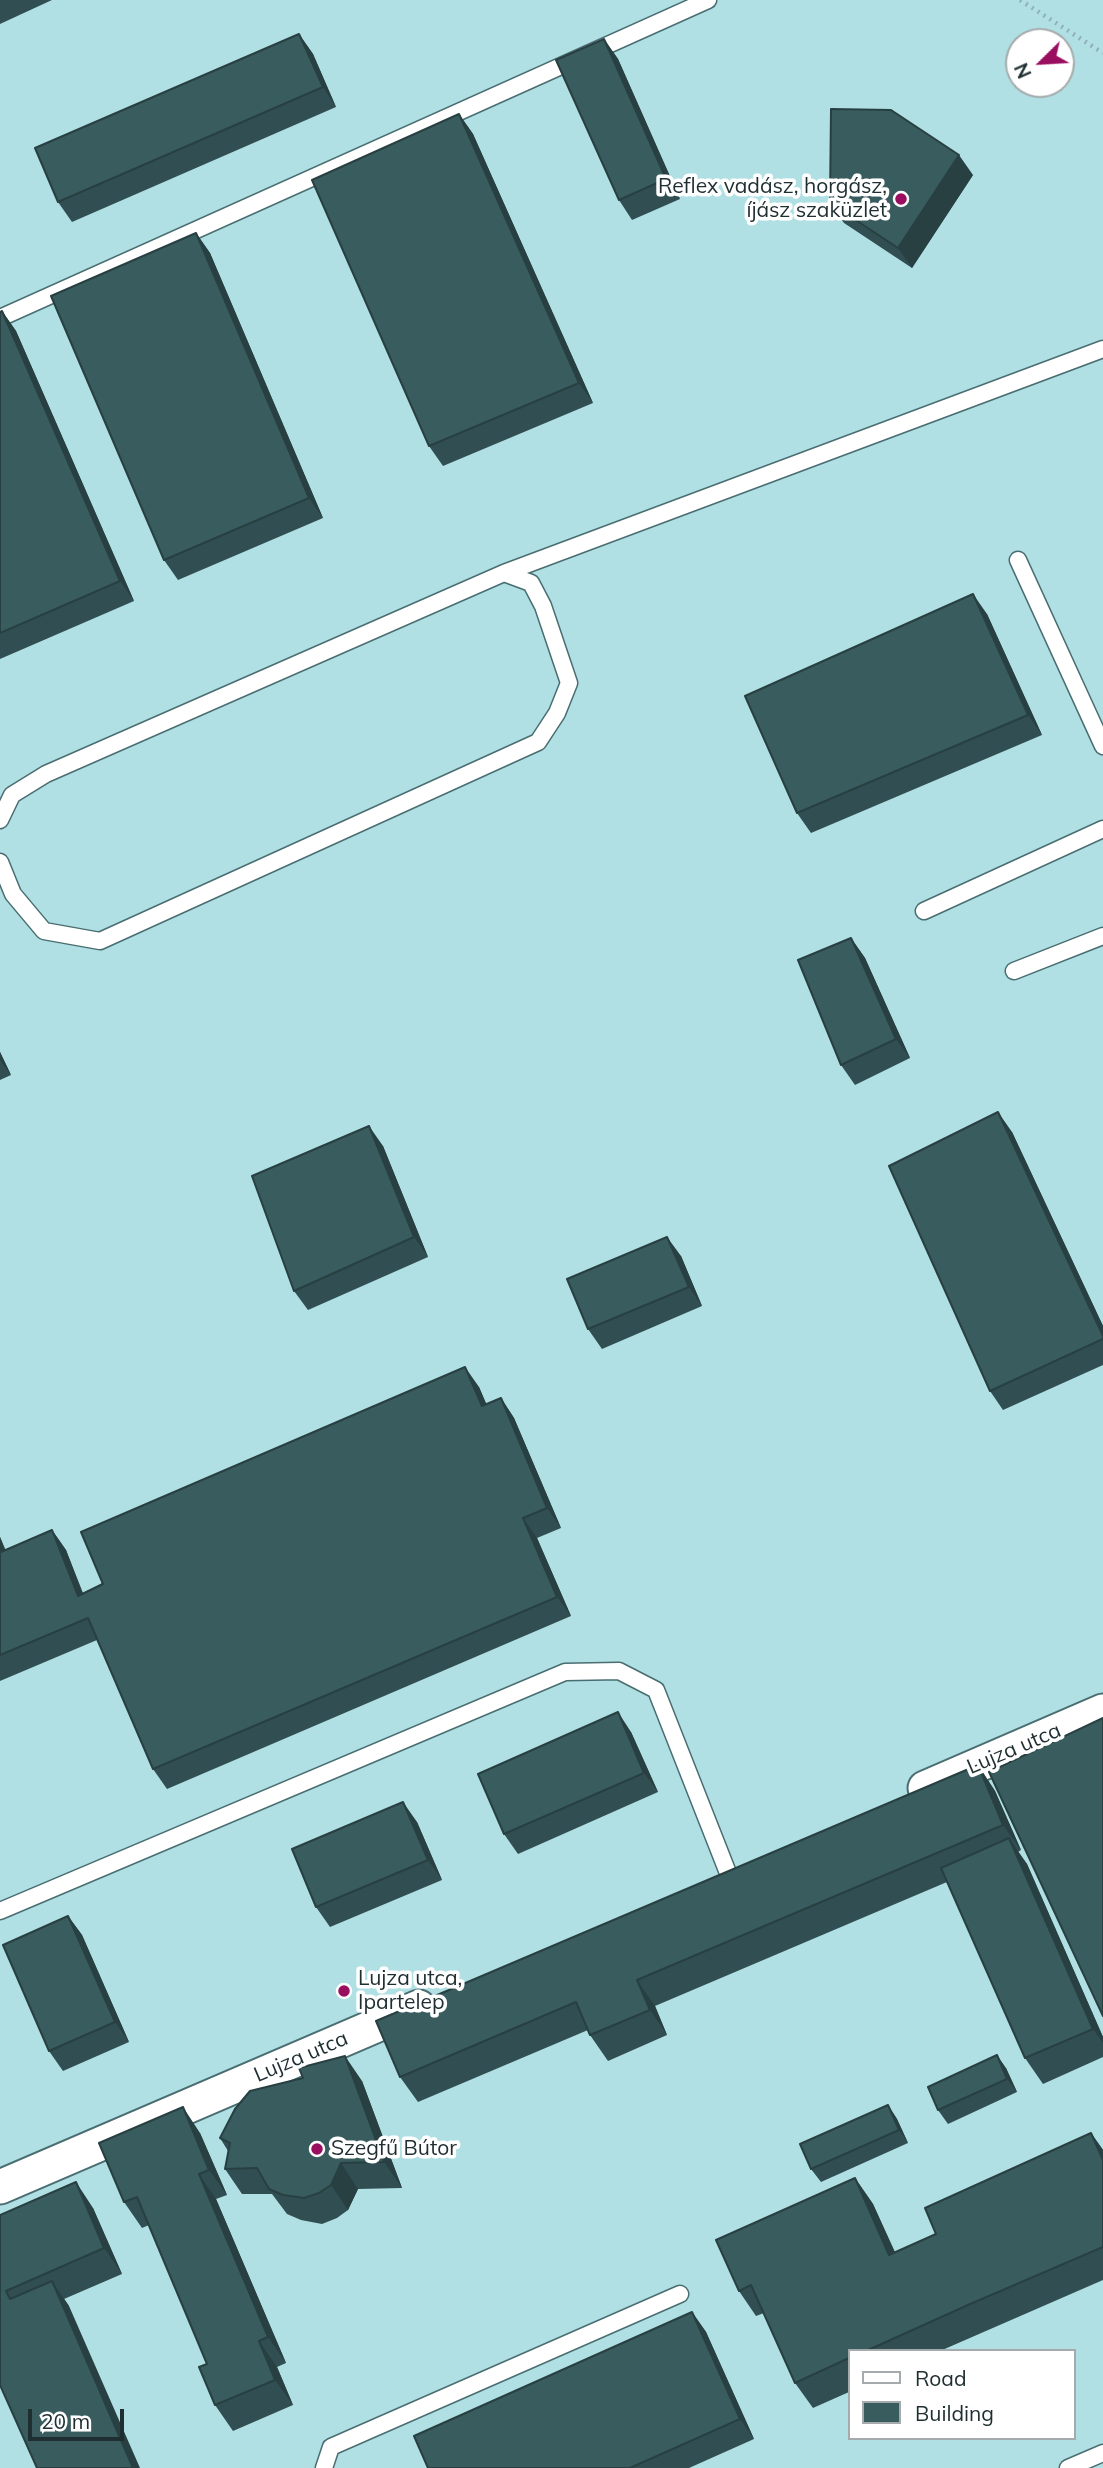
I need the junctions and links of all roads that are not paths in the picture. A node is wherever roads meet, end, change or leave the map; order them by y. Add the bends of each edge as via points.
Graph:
1 (708, 0) edge
2 (0, 318) edge
3 (1103, 349) edge
4 (1018, 560) dead end
5 (504, 573) junction
6 (1103, 746) edge
7 (0, 820) edge
8 (1103, 829) edge
9 (0, 862) edge
10 (924, 911) dead end
11 (1103, 936) edge
12 (1014, 971) dead end
13 (1103, 1711) edge
14 (903, 1797) edge
15 (728, 1873) edge
16 (0, 1911) edge
17 (447, 1994) edge
18 (0, 2187) edge
19 (680, 2294) dead end
20 (1103, 2453) edge
21 (324, 2468) edge
22 (1069, 2468) edge

1 - 2 lane
3 - 5 lane
4 - 6 lane
5 - 7 lane via 46,774 12,795
5 - 9 lane via 531,583 569,683 538,742 100,941 44,930 13,894
8 - 10 lane
11 - 12 lane
13 - 14 street, Lujza utca
15 - 16 lane via 656,1689 620,1671 565,1672
17 - 18 street, Lujza utca
19 - 21 lane via 331,2448
20 - 22 lane

